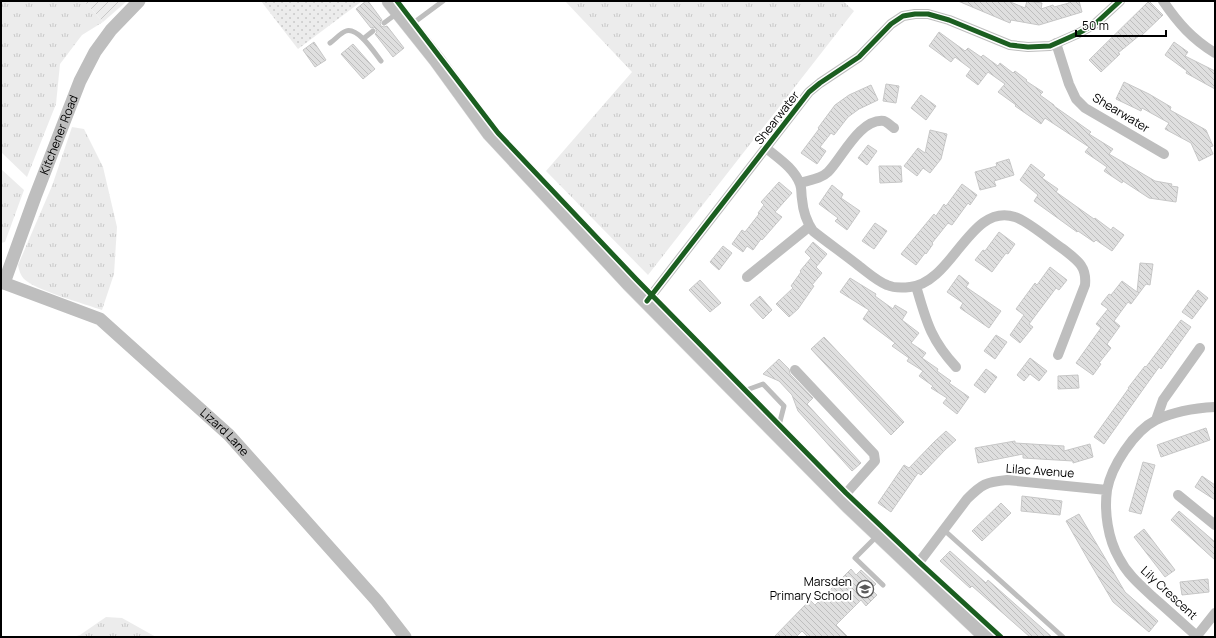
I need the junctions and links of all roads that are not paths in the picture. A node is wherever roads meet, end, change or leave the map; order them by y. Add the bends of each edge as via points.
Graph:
1 (139, 1) edge
2 (443, 1) edge
3 (1163, 1) edge
4 (1116, 2) edge
5 (394, 6) edge
6 (384, 23) dead end
7 (409, 26) junction
8 (373, 31) dead end
9 (363, 39) junction
10 (330, 43) dead end
11 (1056, 43) junction
12 (1215, 53) edge
13 (381, 60) dead end
14 (894, 128) dead end
15 (766, 148) junction
16 (1164, 154) dead end
17 (800, 183) junction
18 (810, 226) junction
19 (747, 277) dead end
20 (2, 282) edge
21 (916, 286) junction
22 (647, 301) junction
23 (1200, 348) dead end
24 (1058, 355) dead end
25 (956, 367) dead end
26 (795, 370) dead end
27 (738, 393) junction
28 (1215, 407) edge
29 (1156, 420) junction
30 (777, 433) junction
31 (1107, 490) junction
32 (1178, 495) dead end
33 (842, 498) junction
34 (1215, 525) edge
35 (944, 530) junction
36 (879, 534) junction
37 (914, 569) junction
38 (883, 585) dead end
39 (1215, 613) edge
40 (406, 637) edge
41 (987, 637) edge
42 (1063, 637) edge
43 (1197, 637) edge

1 - 20 street, Kitchener Road via 111,30 95,52 80,81
2 - 7 lane
3 - 12 street via 1179,23
4 - 11 street, Shearwater via 1095,24
5 - 6 lane
5 - 7 main road
7 - 22 main road via 490,133
8 - 9 lane
9 - 10 lane via 357,33 345,31
9 - 13 lane
11 - 15 street, Shearwater via 1050,46 1028,47 1010,45 928,14 903,16 891,24 859,57 809,92
11 - 16 street, Shearwater via 1076,99 1085,108
14 - 17 street via 885,121 866,126 828,172 821,177
15 - 17 street via 792,170
15 - 22 street, Shearwater
17 - 18 street via 804,215
18 - 19 street
18 - 21 street via 820,237 886,284 898,288
20 - 40 street, Lizard Lane via 100,319 229,435
21 - 24 street via 936,275 985,221 999,216 1015,217 1075,258 1084,270 1085,285
21 - 25 street via 936,342
22 - 27 main road
23 - 29 street via 1163,400
26 - 33 street via 874,454 875,461
27 - 30 main road
27 - 30 lane via 763,384 784,406
28 - 29 street, Lily Crescent via 1177,412
29 - 31 street, Lily Crescent via 1141,430 1128,446 1117,464
30 - 33 main road
31 - 35 street, Lilac Avenue via 1007,480 990,482 977,489 967,499
31 - 43 street, Lily Crescent via 1106,515 1119,558 1132,577
32 - 34 street
33 - 36 main road
35 - 37 street, Lilac Avenue
35 - 42 lane
36 - 37 main road
36 - 38 lane via 855,558
37 - 41 main road
39 - 43 street

